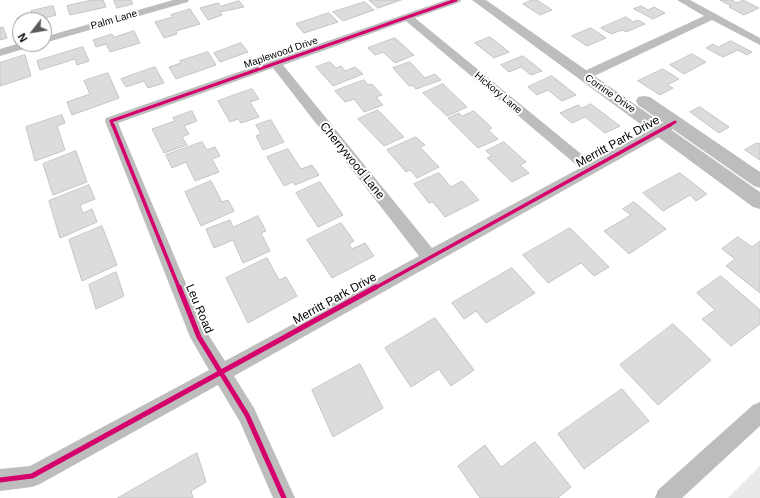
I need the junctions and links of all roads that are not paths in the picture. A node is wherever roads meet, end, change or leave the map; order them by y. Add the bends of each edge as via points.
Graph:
1 (184, 0) edge
2 (456, 0) edge
3 (478, 0) edge
4 (497, 0) edge
5 (682, 0) edge
6 (712, 16) junction
7 (407, 17) junction
8 (52, 38) edge
9 (760, 42) edge
10 (12, 49) edge
11 (0, 52) edge
12 (275, 63) junction
13 (591, 73) junction
14 (111, 120) joint
15 (668, 126) junction
16 (590, 169) junction
17 (756, 179) edge
18 (760, 202) edge
19 (430, 258) junction
20 (220, 373) junction
21 (760, 412) edge
22 (0, 480) edge
23 (284, 498) edge
24 (666, 498) edge

1 - 8 street, Palm Lane
2 - 7 street, Maplewood Drive
3 - 13 street, Corrine Drive
4 - 13 street, Corrine Drive
5 - 6 street
6 - 9 street
6 - 13 street
7 - 12 street, Maplewood Drive
7 - 16 street, Hickory Lane
10 - 11 street
12 - 14 street, Maplewood Drive
12 - 19 street, Cherrywood Lane
13 - 15 street, Corrine Drive
14 - 20 street, Leu Road via 198,337
15 - 16 street, Merritt Park Drive
15 - 17 street, Corrine Drive
15 - 18 street, Corrine Drive
16 - 19 street, Merritt Park Drive
19 - 20 street, Merritt Park Drive
20 - 22 street, Merritt Park Drive via 32,476
20 - 23 street, Leu Road via 248,415
21 - 24 street

